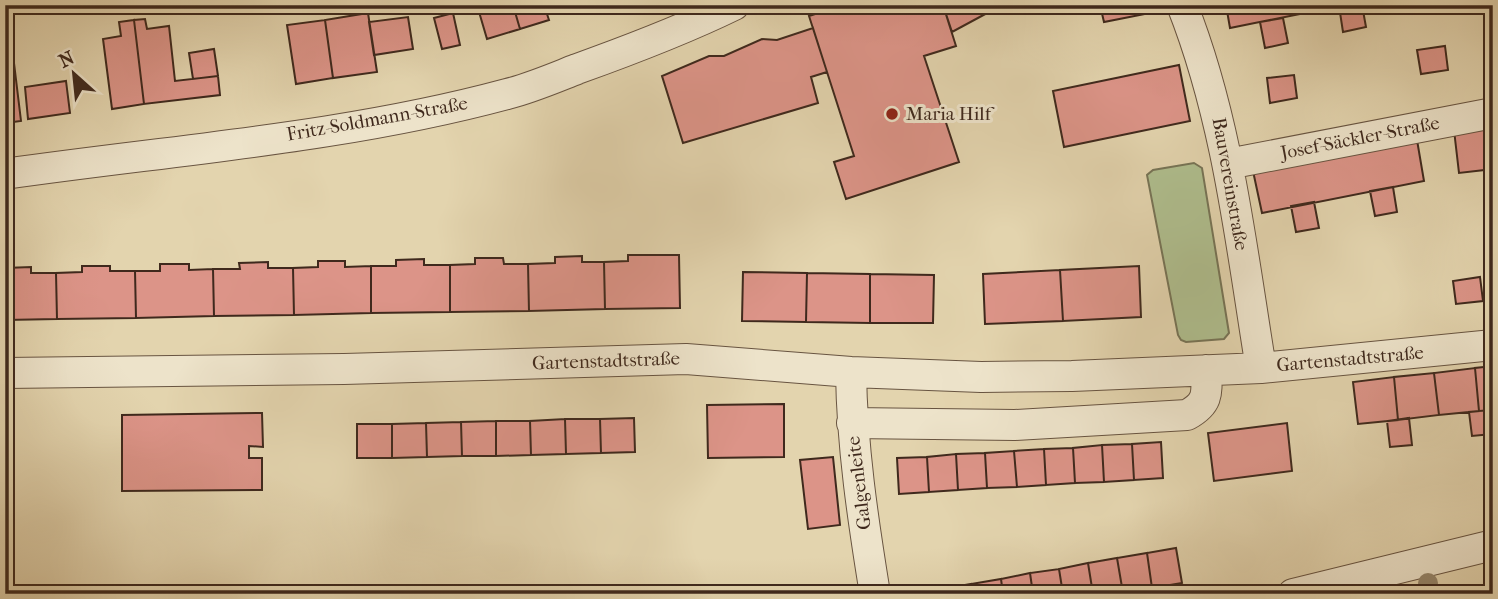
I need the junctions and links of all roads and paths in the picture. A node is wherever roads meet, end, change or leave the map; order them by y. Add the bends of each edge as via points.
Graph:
1 (734, 5) edge
2 (1182, 5) edge
3 (1493, 113) edge
4 (1228, 164) junction
5 (5, 174) edge
6 (1493, 345) edge
7 (1261, 368) junction
8 (1206, 370) junction
9 (851, 372) junction
10 (5, 373) edge
11 (852, 423) junction
12 (1493, 545) edge
13 (874, 594) edge
14 (1293, 594) edge

1 - 5 street, Fritz-Soldmann-Straße via 631,50 509,94 315,133
2 - 4 street, Bauvereinstraße via 1211,89
3 - 4 street, Josef-Säckler-Straße
4 - 7 street, Bauvereinstraße
6 - 7 street, Gartenstadtstraße
7 - 8 street, Gartenstadtstraße
8 - 9 street, Gartenstadtstraße via 981,377
8 - 11 street via 1207,396 1199,409 1187,415 1015,425
9 - 10 street, Gartenstadtstraße via 686,359
9 - 11 street, Galgenleite
11 - 13 street, Galgenleite
12 - 14 street

